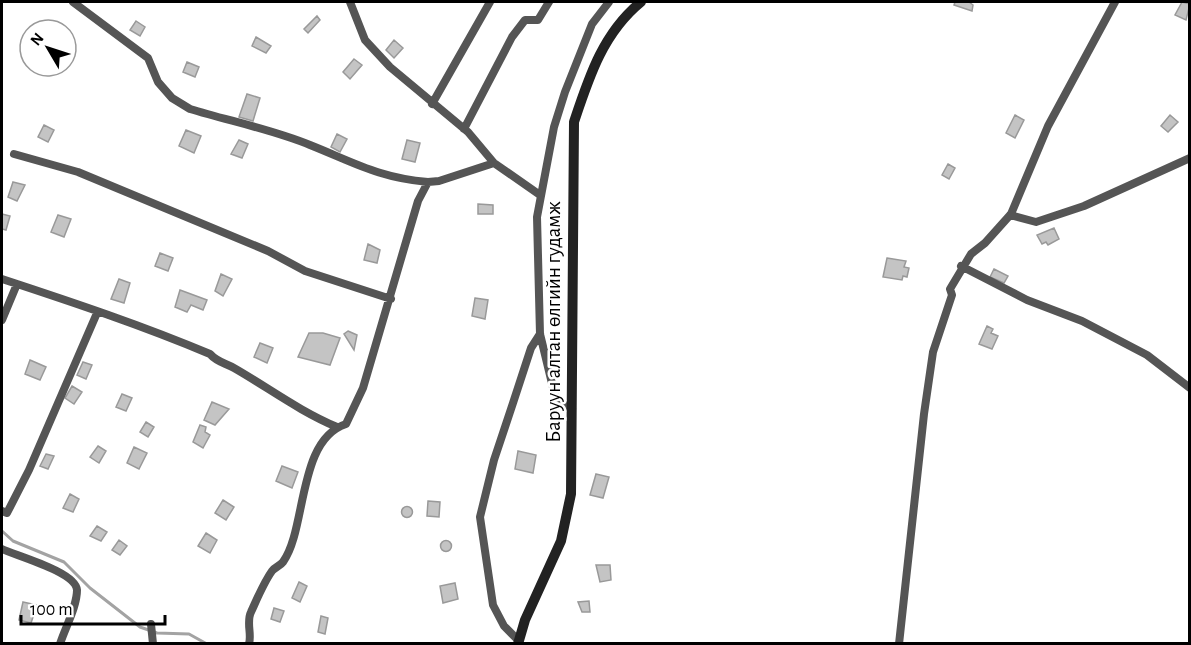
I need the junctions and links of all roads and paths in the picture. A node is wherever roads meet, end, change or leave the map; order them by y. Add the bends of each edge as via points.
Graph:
1 (73, 2) edge
2 (350, 2) edge
3 (490, 2) edge
4 (549, 2) edge
5 (609, 2) edge
6 (1115, 2) edge
7 (638, 4) edge
8 (432, 104) junction
9 (464, 129) junction
10 (14, 154) dead end
11 (1190, 158) edge
12 (494, 163) junction
13 (428, 182) junction
14 (540, 195) junction
15 (1010, 214) junction
16 (961, 266) junction
17 (2, 279) edge
18 (17, 284) junction
19 (391, 299) junction
20 (97, 313) junction
21 (2, 320) edge
22 (540, 334) junction
23 (1190, 388) edge
24 (572, 409) junction
25 (337, 427) junction
26 (2, 511) edge
27 (2, 549) edge
28 (151, 624) dead end
29 (518, 642) edge
30 (60, 644) edge
31 (153, 644) edge
32 (249, 644) edge
33 (899, 644) edge

1 - 13 street via 148,58 158,82 172,98 190,109 293,139 384,175
2 - 8 street via 365,40
3 - 8 street
4 - 9 street via 538,20 525,21 512,37
5 - 14 street via 592,24 565,92
6 - 15 street via 1048,126
7 - 24 main road, Баруун алтан өлгийн гудамж via 605,41 574,122
8 - 9 street
9 - 12 street
10 - 19 street via 78,172 268,251 305,272
11 - 15 street via 1084,206 1035,222
12 - 13 street
12 - 14 street
13 - 19 street via 418,201
14 - 22 street
15 - 16 street
16 - 23 street via 1147,355
16 - 33 street via 950,289 952,295 933,352
17 - 18 street
18 - 20 street
18 - 21 street
19 - 25 street via 363,387 346,424
20 - 25 street via 142,325 210,354 282,399
20 - 26 street via 29,470 7,513
22 - 24 street via 556,400
22 - 29 street via 531,348 509,415 480,517 492,605
24 - 29 main road, Баруун алтан өлгийн гудамж via 571,494 561,541
25 - 32 street via 324,442 305,479 294,533 283,562 273,570 250,614
27 - 30 street via 60,572 74,582 75,600
28 - 31 street

